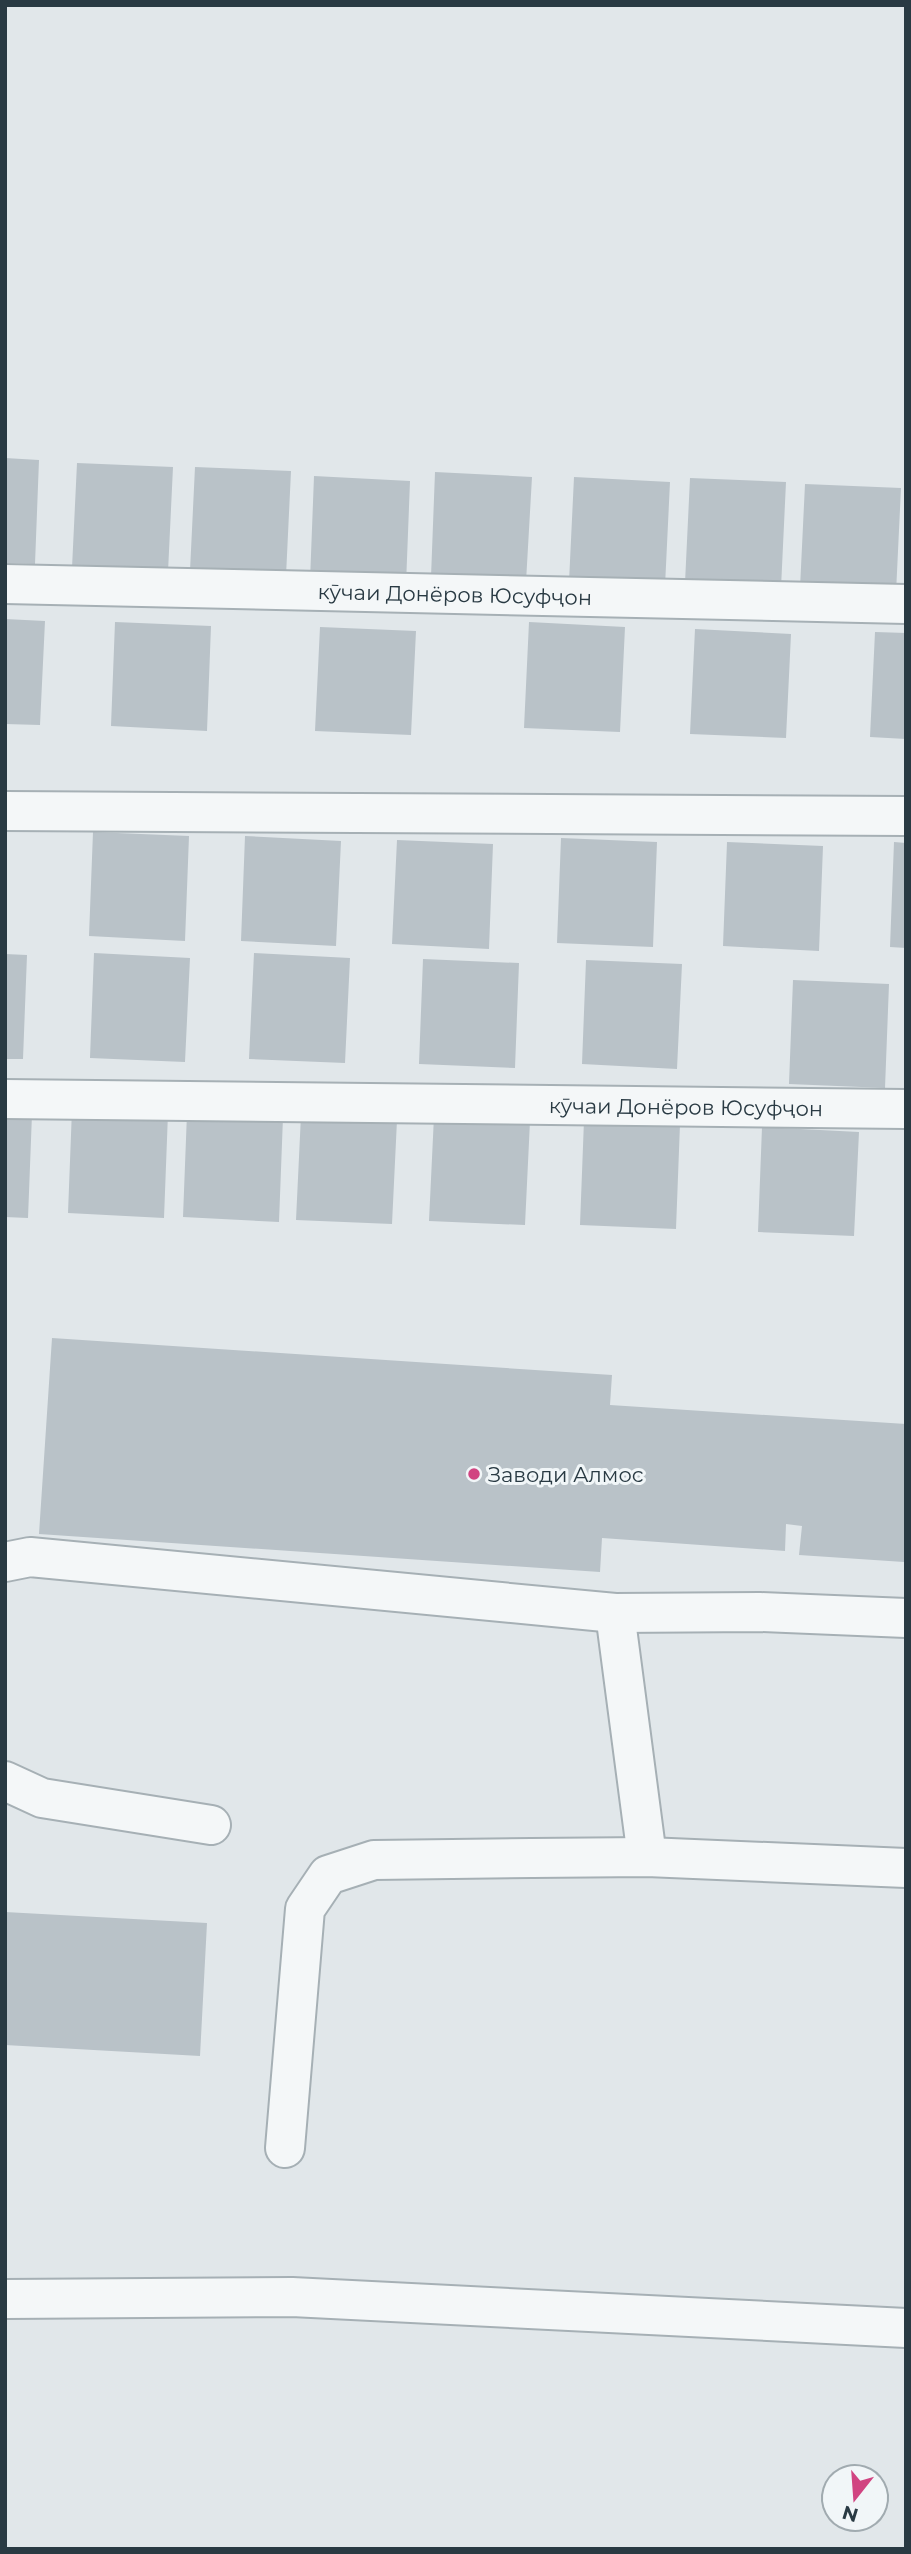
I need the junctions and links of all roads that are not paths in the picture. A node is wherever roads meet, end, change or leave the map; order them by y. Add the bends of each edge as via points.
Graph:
1 (5, 583) edge
2 (906, 604) edge
3 (5, 811) edge
4 (906, 816) edge
5 (5, 1099) edge
6 (906, 1109) edge
7 (5, 1563) edge
8 (614, 1613) junction
9 (906, 1618) edge
10 (5, 1781) edge
11 (211, 1825) dead end
12 (647, 1857) junction
13 (906, 1868) edge
14 (285, 2148) dead end
15 (5, 2299) edge
16 (906, 2328) edge

1 - 2 street, кӯчаи Донёров Юсуфҷон
3 - 4 street
5 - 6 street, кӯчаи Донёров Юсуфҷон
7 - 8 street via 30,1557
8 - 9 street
8 - 12 street
10 - 11 street via 42,1798
12 - 13 street
12 - 14 street via 374,1860 328,1875 305,1909
15 - 16 street via 292,2297

